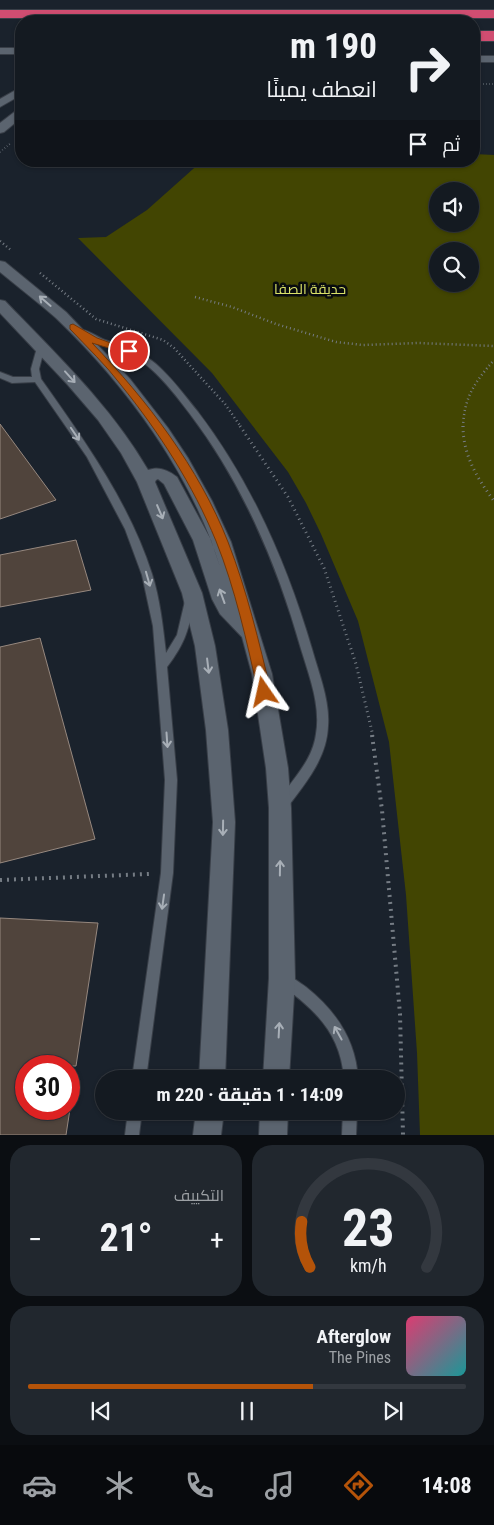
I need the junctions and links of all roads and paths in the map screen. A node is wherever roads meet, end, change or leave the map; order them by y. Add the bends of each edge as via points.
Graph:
1 (0, 14) edge
2 (494, 14) edge
3 (0, 27) edge
4 (15, 27) edge
5 (480, 28) edge
6 (494, 28) edge
7 (480, 36) edge
8 (494, 36) edge
9 (0, 51) edge
10 (480, 52) edge
11 (494, 52) edge
12 (15, 55) edge
13 (15, 57) edge
14 (0, 58) edge
15 (480, 59) edge
16 (494, 59) edge
17 (480, 84) edge
18 (494, 84) edge
19 (15, 94) edge
20 (0, 104) edge
21 (15, 118) edge
22 (0, 130) edge
23 (0, 265) edge
24 (195, 297) dead end
25 (0, 304) edge
26 (73, 327) junction
27 (41, 346) junction
28 (494, 346) edge
29 (494, 360) edge
30 (0, 375) edge
31 (37, 379) junction
32 (146, 482) junction
33 (494, 501) edge
34 (192, 593) junction
35 (251, 634) junction
36 (162, 665) junction
37 (280, 808) junction
38 (167, 873) junction
39 (0, 880) edge
40 (282, 978) junction
41 (141, 1070) edge
42 (212, 1070) edge
43 (277, 1070) edge
44 (352, 1070) edge
45 (134, 1120) edge
46 (209, 1120) edge
47 (274, 1120) edge
48 (350, 1120) edge
49 (132, 1135) edge
50 (207, 1135) edge
51 (273, 1135) edge
52 (349, 1135) edge

1 - 2 highway
3 - 4 highway
5 - 6 highway
7 - 8 highway
9 - 12 street
10 - 11 street
13 - 14 street
15 - 16 street
17 - 18 path
19 - 20 street
21 - 22 street
26 -> 23 street
24 - 28 path via 336,342
25 - 27 street
26 - 35 street via 124,382 162,432 204,501 222,542
26 - 37 lane via 94,340 141,356 158,370 199,419 233,468 261,521 304,638 322,715 323,733 318,752
27 - 31 lane
27 -> 32 street via 104,416
29 - 33 path via 478,378 464,408 463,442 477,478
30 - 31 lane via 12,380
31 -> 36 lane via 91,457 130,529 154,600
32 -> 34 street
35 -> 32 street via 230,614 202,540 171,481 156,473
34 - 36 lane via 182,635
34 -> 42 street via 205,646 217,730 224,822
35 - 37 street via 277,768
36 -> 38 lane via 171,780
40 -> 37 street
38 - 39 path
38 -> 41 lane
43 -> 40 street
44 -> 40 lane via 332,1022 304,992
45 - 49 lane
46 - 50 street
47 - 51 street
48 - 52 lane

